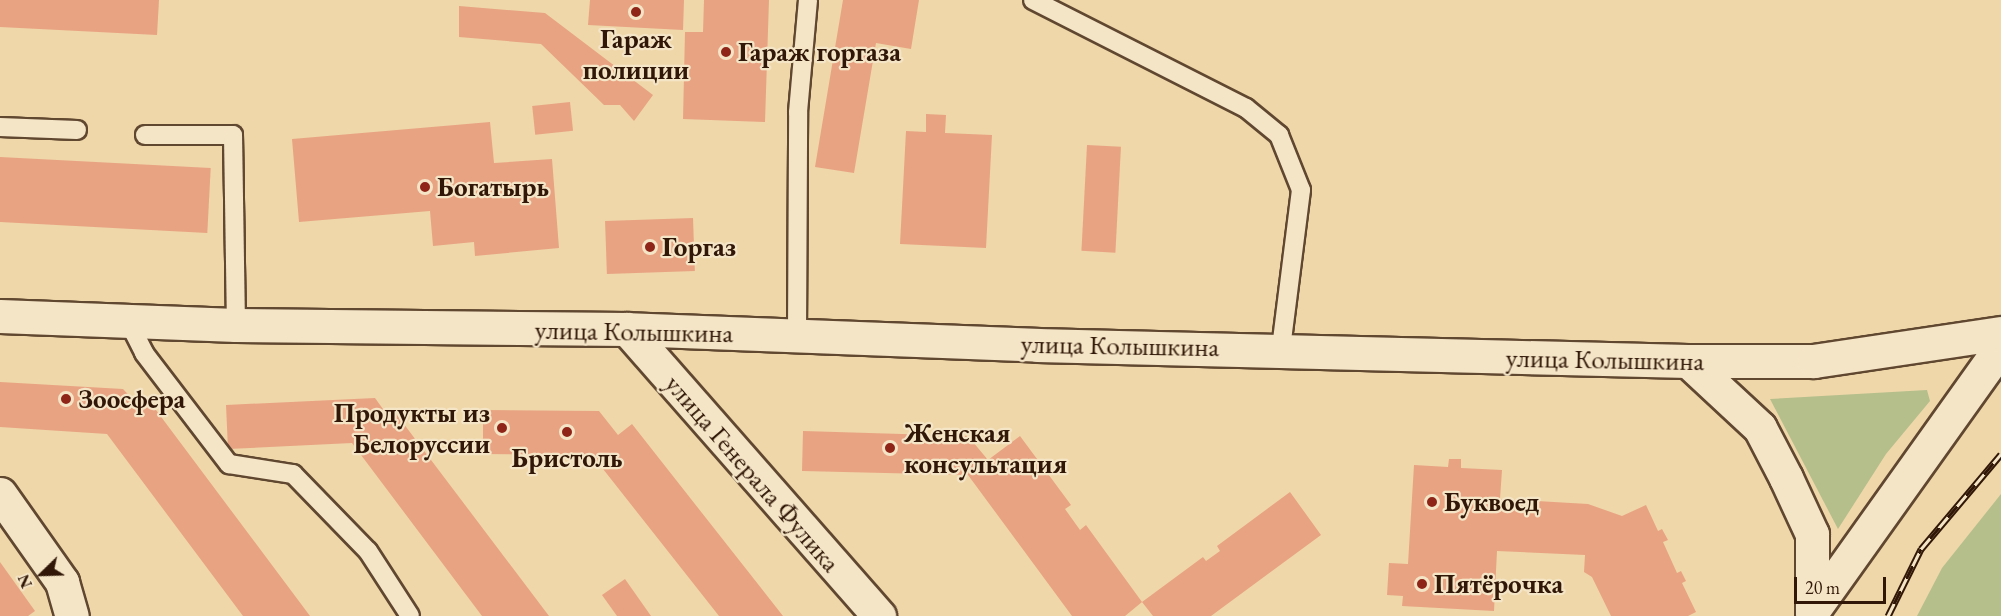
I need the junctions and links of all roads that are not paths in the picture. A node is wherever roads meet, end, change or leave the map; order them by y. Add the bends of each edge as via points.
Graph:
1 (808, 0) edge
2 (1034, 0) edge
3 (0, 127) edge
4 (77, 130) dead end
5 (145, 135) dead end
6 (0, 316) edge
7 (127, 319) junction
8 (236, 325) junction
9 (627, 329) junction
10 (2001, 333) edge
11 (797, 334) junction
12 (2001, 347) edge
13 (1281, 348) junction
14 (1688, 361) junction
15 (0, 494) edge
16 (1813, 612) edge
17 (72, 616) edge
18 (410, 616) edge
19 (879, 616) edge

1 - 11 lane via 798,112
2 - 13 lane via 1246,108 1279,135 1301,190
3 - 4 lane
5 - 8 lane via 233,135
6 - 7 street, улица Колышкина
7 - 8 street, улица Колышкина
7 - 18 lane via 144,353 229,464 293,474 368,551
8 - 9 street, улица Колышкина
9 - 11 street, улица Колышкина
9 - 19 street, улица Генерала Фулика
10 - 14 street, улица Колышкина via 1814,361
11 - 13 street, улица Колышкина via 1036,345
12 - 16 street
13 - 14 street, улица Колышкина
14 - 16 street via 1760,428 1786,478 1812,534
15 - 17 street via 62,582

